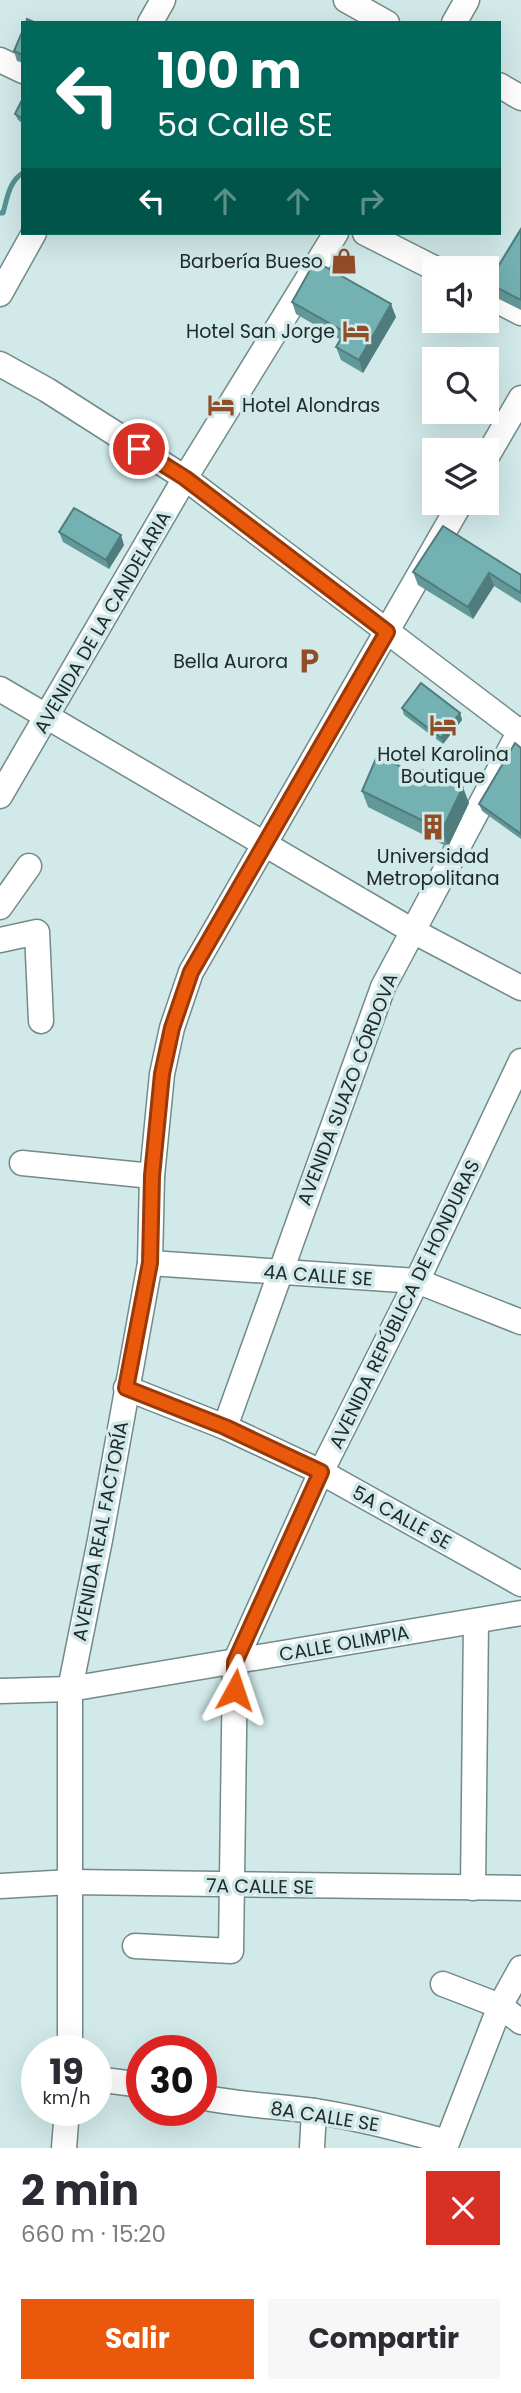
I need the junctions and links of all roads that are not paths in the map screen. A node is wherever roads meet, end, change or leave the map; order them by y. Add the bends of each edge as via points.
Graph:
1 (163, 0) edge
2 (346, 0) edge
3 (467, 0) edge
4 (151, 21) edge
5 (383, 21) edge
6 (455, 21) edge
7 (0, 60) edge
8 (21, 70) edge
9 (501, 86) edge
10 (521, 98) edge
11 (33, 235) edge
12 (336, 235) edge
13 (369, 235) edge
14 (422, 262) edge
15 (0, 295) edge
16 (499, 302) edge
17 (521, 313) edge
18 (0, 364) edge
19 (521, 397) edge
20 (497, 438) edge
21 (185, 478) junction
22 (454, 515) edge
23 (387, 632) junction
24 (0, 689) edge
25 (47, 716) junction
26 (520, 731) edge
27 (0, 796) edge
28 (267, 843) junction
29 (29, 866) dead end
30 (3, 903) edge
31 (411, 930) junction
32 (37, 932) junction
33 (0, 940) edge
34 (521, 988) edge
35 (41, 1021) dead end
36 (521, 1061) edge
37 (22, 1163) dead end
38 (152, 1176) junction
39 (150, 1263) junction
40 (279, 1272) junction
41 (417, 1281) junction
42 (521, 1322) edge
43 (126, 1388) junction
44 (225, 1427) junction
45 (321, 1472) junction
46 (521, 1584) edge
47 (521, 1614) edge
48 (476, 1621) junction
49 (235, 1662) junction
50 (69, 1689) junction
51 (0, 1691) edge
52 (71, 1882) junction
53 (233, 1885) junction
54 (0, 1886) edge
55 (473, 1888) junction
56 (521, 1888) edge
57 (135, 1947) dead end
58 (521, 1968) edge
59 (443, 1984) dead end
60 (500, 2006) junction
61 (521, 2022) edge
62 (70, 2035) edge
63 (217, 2101) edge
64 (314, 2111) junction
65 (66, 2126) edge
66 (446, 2145) edge
67 (64, 2148) edge
68 (312, 2148) edge

1 - 4 street
2 - 5 street
3 - 6 street
7 - 8 street
9 - 10 street
11 - 15 street
12 - 21 street, AVENIDA DE LA CANDELARIA
13 - 14 street
16 - 17 street
18 - 21 street
19 - 20 street
21 - 23 street via 326,597
21 - 25 street, AVENIDA DE LA CANDELARIA
22 - 23 street, AVENIDA REAL FACTORÍA
23 - 26 street
23 - 28 street, AVENIDA REAL FACTORÍA via 341,697
24 - 25 street
25 - 27 street, AVENIDA DE LA CANDELARIA
25 - 28 street
26 - 31 street, AVENIDA SUAZO CÓRDOVA
28 - 31 street
28 - 38 street, AVENIDA REAL FACTORÍA via 191,972 181,999 162,1074
29 - 30 street
30 - 32 street
31 - 34 street
31 - 40 street, AVENIDA SUAZO CÓRDOVA via 383,987
32 - 33 street
32 - 35 street
36 - 41 street, AVENIDA REPÚBLICA DE HONDURAS
37 - 38 street
38 - 39 street, AVENIDA REAL FACTORÍA
39 - 40 street, 4A CALLE SE
39 - 43 street, AVENIDA REAL FACTORÍA
40 - 41 street, 4A CALLE SE
40 - 44 street, AVENIDA SUAZO CÓRDOVA
41 - 42 street, 4A CALLE SE
41 - 45 street, AVENIDA REPÚBLICA DE HONDURAS
43 - 44 street, 5A CALLE SE
43 - 50 street, AVENIDA REAL FACTORÍA
44 - 45 street, 5A CALLE SE
45 - 46 street, 5A CALLE SE
45 - 49 street, AVENIDA REPÚBLICA DE HONDURAS
47 - 48 street, CALLE OLIMPIA
48 - 49 street, CALLE OLIMPIA
48 - 55 street
49 - 50 street, CALLE OLIMPIA
49 - 53 street
50 - 51 street, CALLE OLIMPIA
50 - 52 street, AVENIDA REAL FACTORÍA
52 - 53 street, 7A CALLE SE
52 - 54 street, 7A CALLE SE
52 - 62 street, AVENIDA REAL FACTORÍA
53 - 55 street, 7A CALLE SE
53 - 57 street via 231,1951
55 - 56 street, 7A CALLE SE
58 - 60 street
59 - 60 street
60 - 61 street
60 - 66 street
63 - 64 street, 8A CALLE SE
64 - 66 street, 8A CALLE SE via 403,2130
64 - 68 street
65 - 67 street

